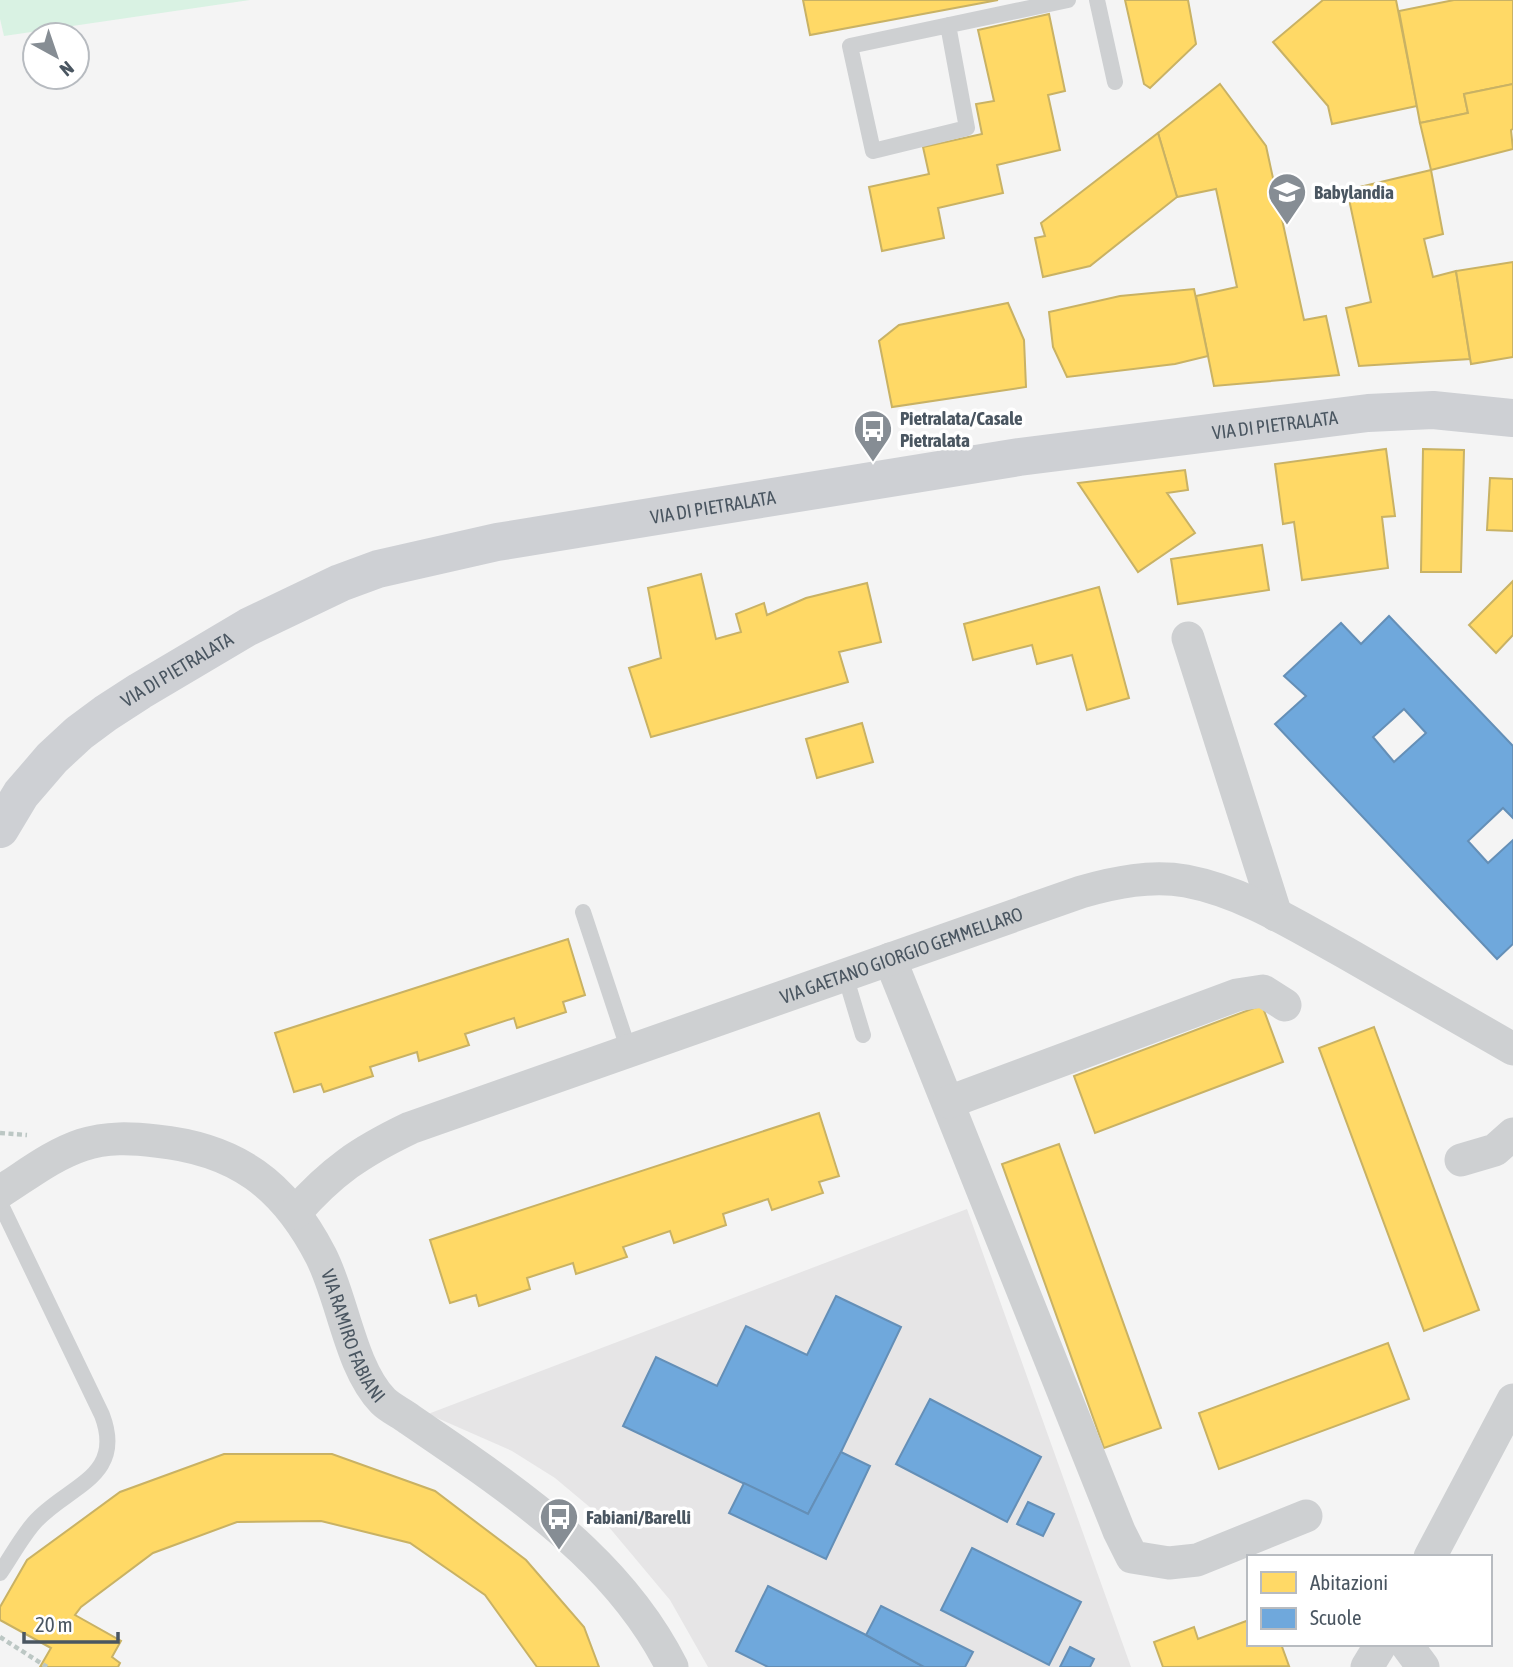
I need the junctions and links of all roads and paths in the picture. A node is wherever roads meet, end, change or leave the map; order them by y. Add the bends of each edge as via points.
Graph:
1 (1068, 0) edge
2 (1097, 0) edge
3 (948, 25) junction
4 (1115, 82) dead end
5 (1513, 418) edge
6 (1188, 638) dead end
7 (0, 829) edge
8 (583, 912) dead end
9 (1276, 915) junction
10 (890, 959) junction
11 (845, 975) junction
12 (1285, 1005) dead end
13 (863, 1035) dead end
14 (1513, 1049) edge
15 (629, 1051) junction
16 (949, 1102) junction
17 (1513, 1134) edge
18 (1461, 1160) dead end
19 (0, 1192) edge
20 (0, 1203) edge
21 (295, 1213) junction
22 (1513, 1400) edge
23 (1306, 1516) dead end
24 (1431, 1555) edge
25 (0, 1573) edge
26 (0, 1637) edge
27 (1380, 1646) edge
28 (1407, 1646) edge
29 (47, 1667) edge
30 (672, 1667) edge
31 (1367, 1667) edge
32 (1423, 1667) edge

1 - 3 lane
2 - 4 lane
3 - 3 lane via 850,46 873,151 967,128
5 - 7 street, VIA DI PIETRALATA via 1433,410 1368,413 1018,457 497,542 378,569 248,626 106,713 52,758 21,794
6 - 9 street
8 - 15 lane
9 - 10 street, VIA GAETANO GIORGIO GEMMELLARO via 1227,891 1149,878 1081,892
9 - 14 street, VIA GAETANO GIORGIO GEMMELLARO
10 - 11 street, VIA GAETANO GIORGIO GEMMELLARO
10 - 16 street
11 - 13 lane
11 - 15 street, VIA GAETANO GIORGIO GEMMELLARO
12 - 16 street via 1263,991 1237,995
15 - 21 street, VIA GAETANO GIORGIO GEMMELLARO via 375,1144 344,1164
16 - 23 street via 1132,1557 1169,1563 1196,1560
17 - 18 street via 1495,1150
19 - 21 street, VIA RAMIRO FABIANI via 51,1158 82,1145 111,1138 141,1139 215,1153 241,1164
20 - 25 lane via 108,1434 100,1466 44,1512
21 - 30 street, VIA RAMIRO FABIANI via 321,1256 363,1373 383,1401 518,1494 578,1543 631,1600
22 - 24 street
26 - 29 path
27 - 31 street
28 - 32 street

